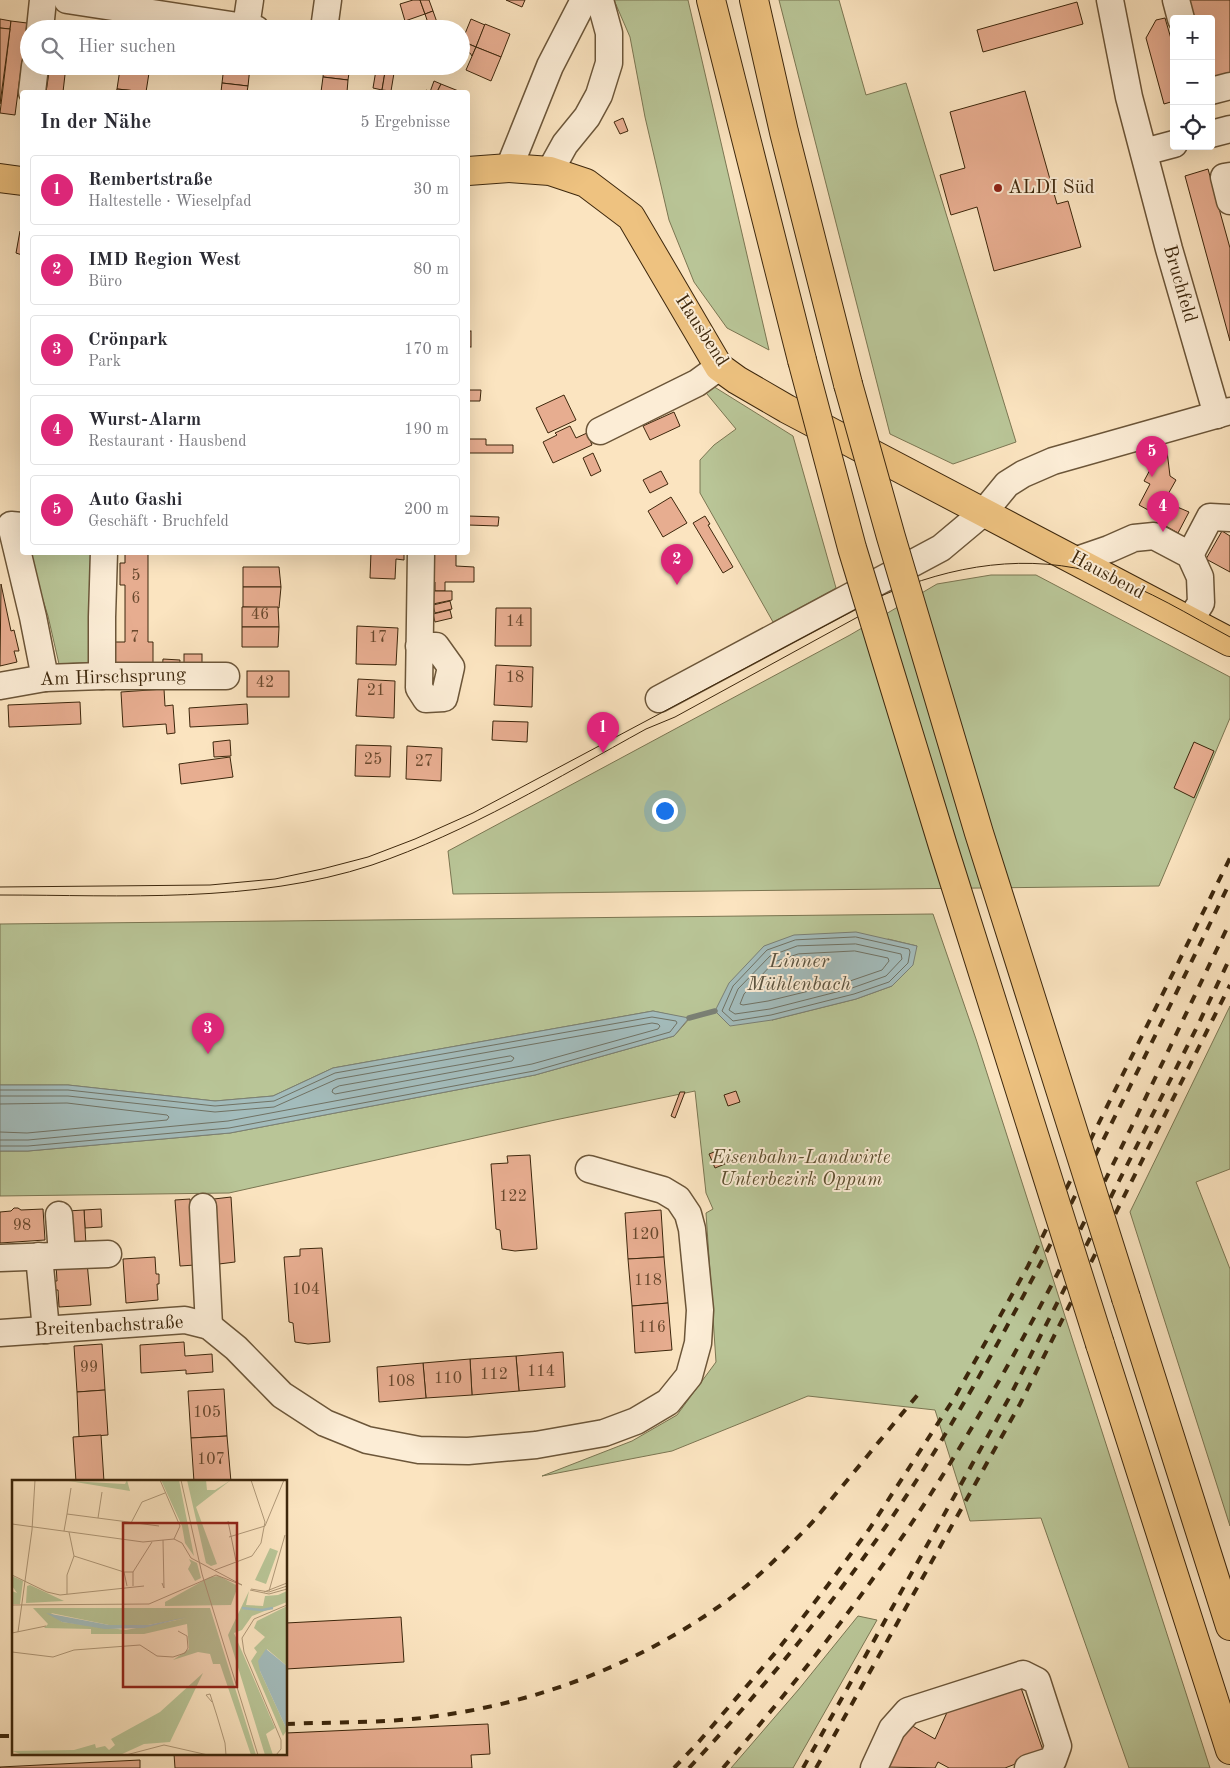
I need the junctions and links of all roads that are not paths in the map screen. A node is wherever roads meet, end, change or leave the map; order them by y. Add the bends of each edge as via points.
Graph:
1 (44, 0) edge
2 (250, 0) edge
3 (328, 0) edge
4 (584, 0) edge
5 (600, 0) edge
6 (711, 0) edge
7 (754, 0) edge
8 (1110, 0) edge
9 (1176, 0) edge
10 (80, 1) edge
11 (1180, 15) edge
12 (41, 20) edge
13 (200, 20) edge
14 (251, 20) edge
15 (325, 20) edge
16 (34, 75) edge
17 (1230, 86) edge
18 (32, 90) edge
19 (1215, 90) edge
20 (1230, 129) edge
21 (1215, 133) edge
22 (1170, 145) edge
23 (1144, 152) junction
24 (508, 168) junction
25 (470, 171) edge
26 (550, 171) junction
27 (1230, 176) edge
28 (0, 178) edge
29 (20, 181) edge
30 (1230, 201) edge
31 (719, 367) junction
32 (1223, 413) edge
33 (600, 431) dead end
34 (984, 512) junction
35 (1230, 518) edge
36 (11, 523) edge
37 (104, 555) edge
38 (421, 555) edge
39 (1190, 555) junction
40 (1077, 560) junction
41 (1190, 620) junction
42 (1230, 642) edge
43 (419, 646) dead end
44 (102, 676) junction
45 (226, 676) dead end
46 (45, 678) junction
47 (0, 686) edge
48 (659, 699) dead end
49 (589, 1169) dead end
50 (203, 1207) dead end
51 (59, 1215) dead end
52 (108, 1254) dead end
53 (51, 1255) junction
54 (0, 1258) edge
55 (209, 1326) junction
56 (46, 1330) junction
57 (0, 1333) edge
58 (1230, 1626) edge
59 (1230, 1750) edge
60 (874, 1768) edge
61 (1028, 1768) edge

1 - 12 street
2 - 14 street
3 - 15 street
4 - 24 street via 550,66
5 - 26 street via 609,33 609,62 599,94
6 - 59 main road, bridge via 852,548 943,846
7 - 58 main road, bridge via 848,384 894,546 979,833
8 - 23 street, Bruchfeld via 1129,97
9 - 11 street
10 - 13 street
16 - 18 street
17 - 19 street
20 - 21 street
22 - 23 street
23 - 32 street, Bruchfeld via 1169,249
24 - 25 main road, Hausbend
24 - 26 main road, Hausbend
26 - 31 main road, Hausbend via 586,183 631,217
27 - 30 street via 1224,177
28 - 29 main road
31 - 33 street via 697,383
31 - 34 main road, Hausbend via 787,409
32 - 34 street, Bruchfeld via 1053,461 1007,484
34 - 40 main road, Hausbend
34 - 48 street via 941,548 736,650
35 - 39 street via 1210,518
36 - 46 street
37 - 44 street
38 - 43 street
39 - 40 street via 1154,536 1134,538
39 - 41 street via 1200,577 1201,603
40 - 41 main road, Hausbend
41 - 42 main road, Hausbend
44 - 45 street, Am Hirschsprung
44 - 46 street, Am Hirschsprung
46 - 47 street, Am Hirschsprung
49 - 55 street, Breitenbachstraße via 663,1190 678,1198 688,1214 692,1229 700,1310 698,1344 689,1376 668,1402 636,1421 604,1433 468,1451 419,1450 367,1440 325,1423 282,1395 236,1348
50 - 55 street
51 - 53 street
52 - 53 street
53 - 54 street
53 - 56 street
55 - 56 street, Breitenbachstraße via 185,1320
56 - 57 street, Breitenbachstraße
60 - 61 street via 892,1729 908,1711 1023,1674 1037,1681 1058,1746 1053,1760

